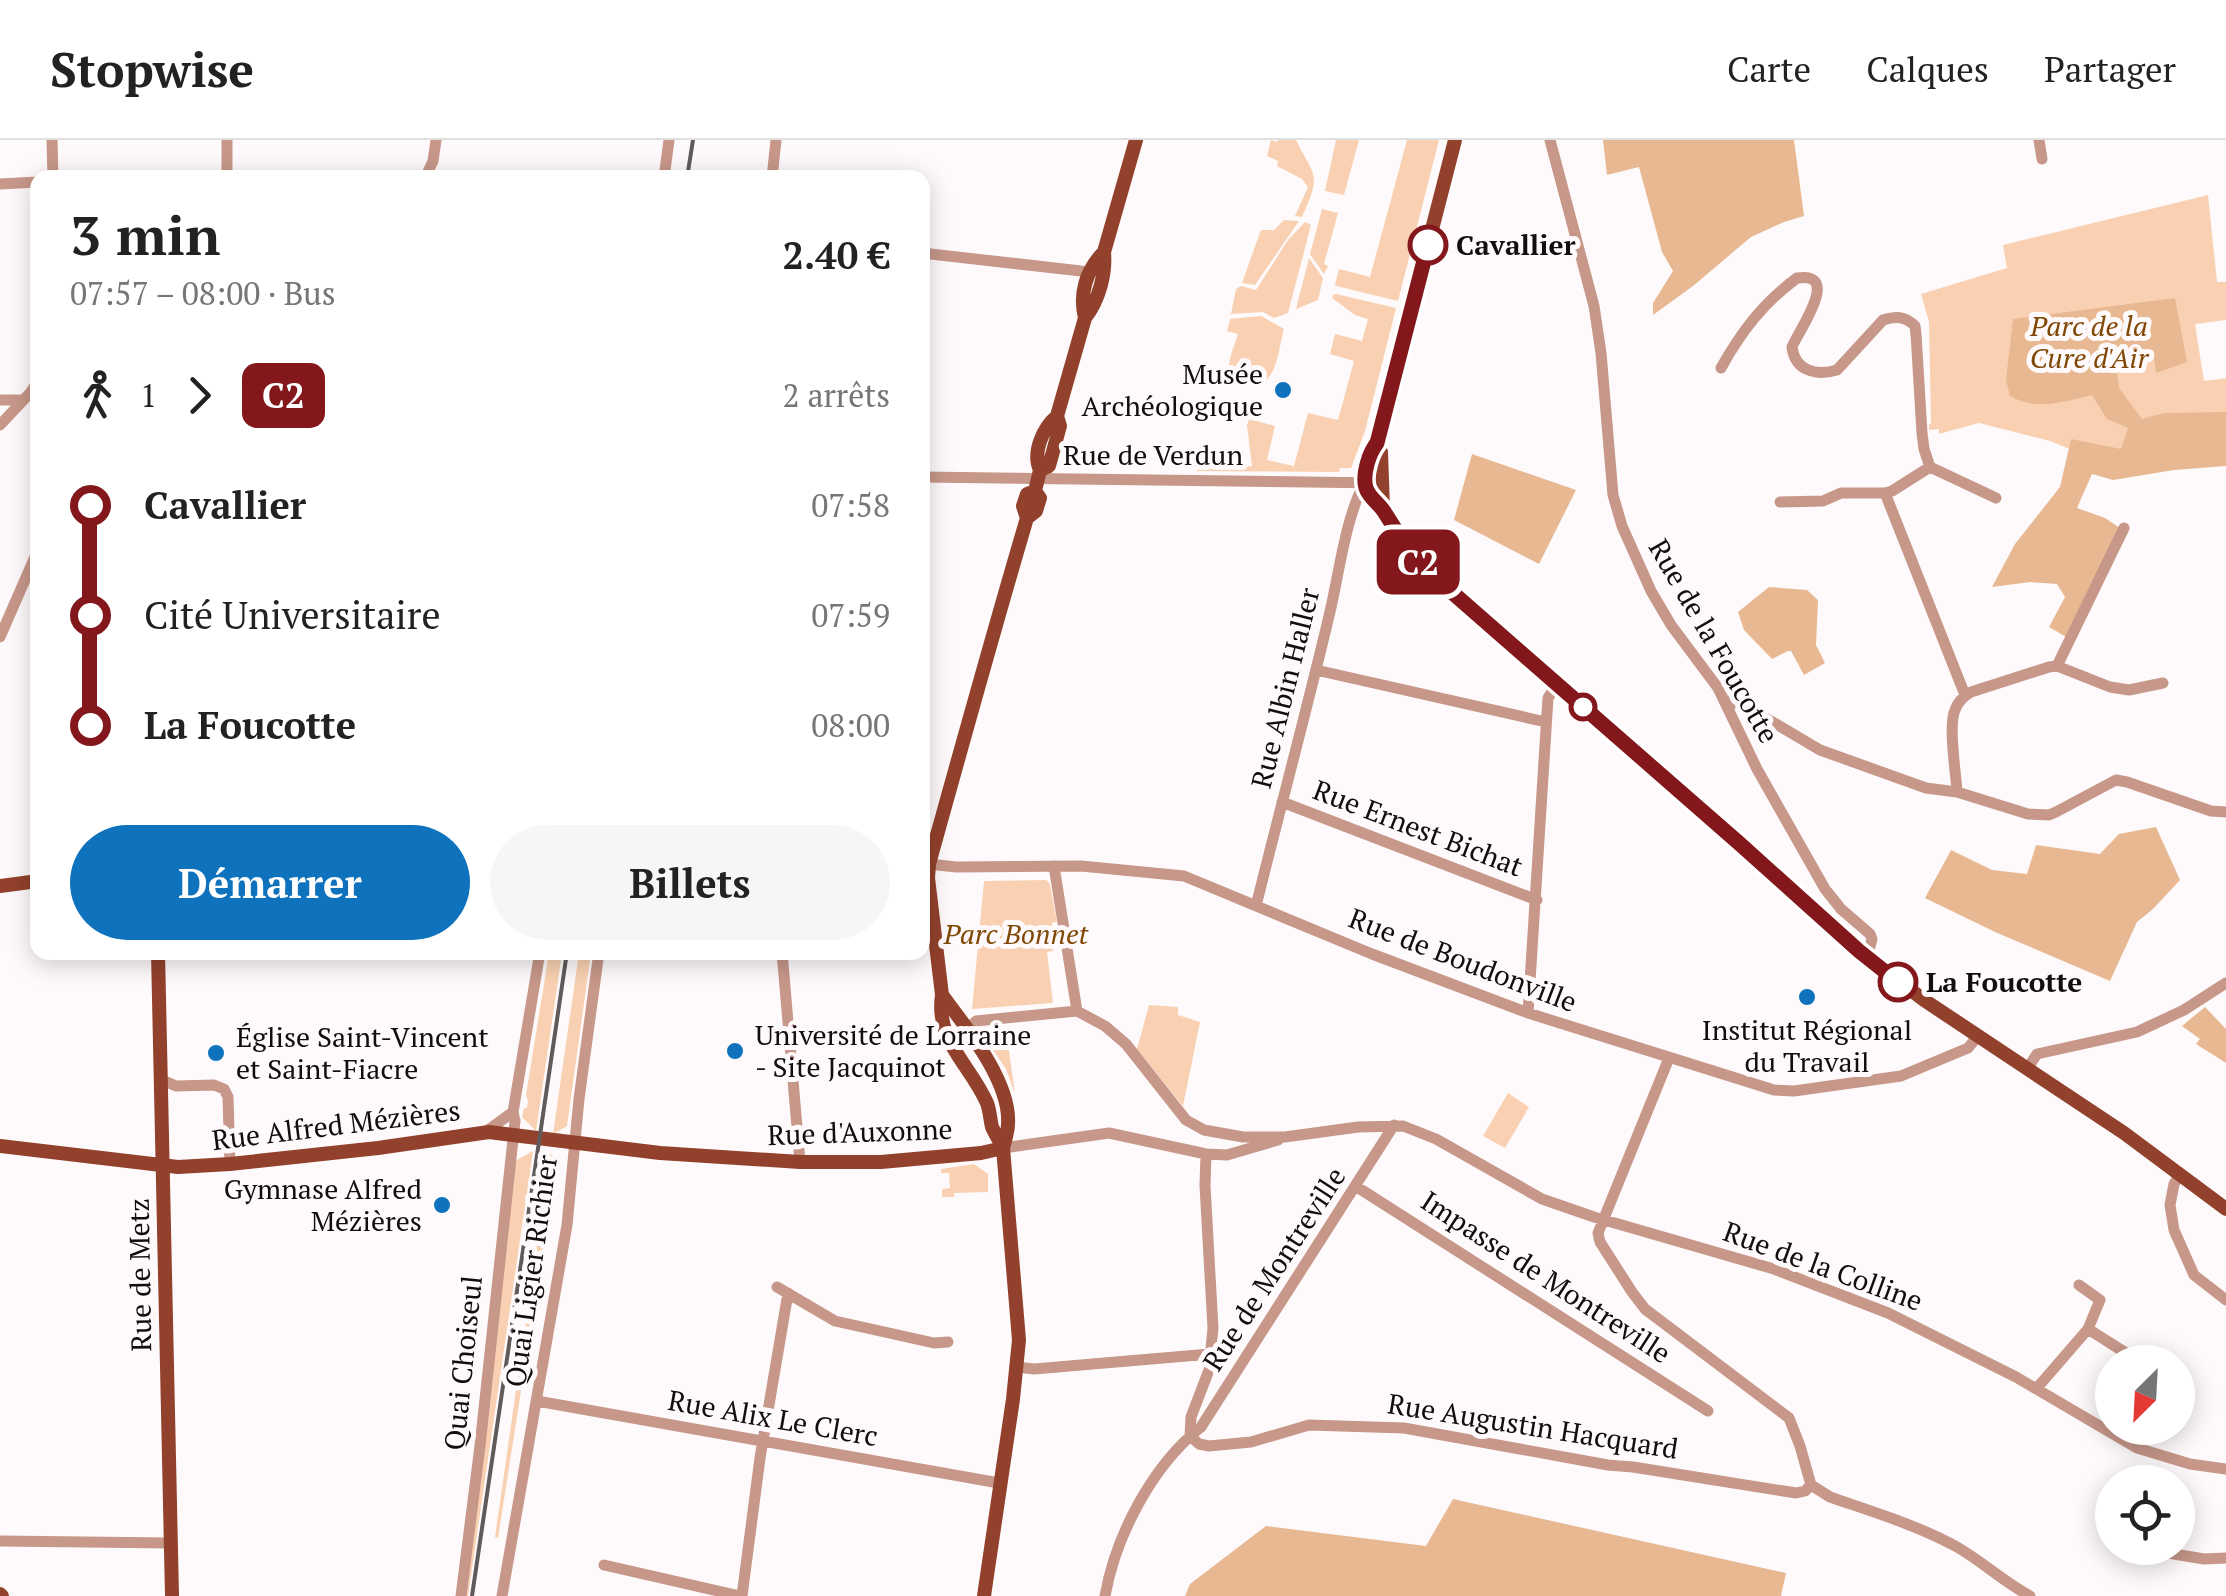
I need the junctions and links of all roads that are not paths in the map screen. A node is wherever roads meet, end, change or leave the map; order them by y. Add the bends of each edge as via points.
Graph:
1 (52, 140) edge
2 (226, 140) edge
3 (436, 140) edge
4 (669, 140) edge
5 (776, 140) edge
6 (1456, 140) edge
7 (1550, 140) edge
8 (2039, 140) edge
9 (1135, 141) edge
10 (2042, 158) dead end
11 (52, 170) edge
12 (227, 170) edge
13 (429, 170) edge
14 (665, 170) edge
15 (773, 170) edge
16 (30, 182) edge
17 (0, 184) edge
18 (1104, 252) junction
19 (930, 253) edge
20 (1088, 274) junction
21 (1085, 318) junction
22 (1721, 368) dead end
23 (30, 395) edge
24 (0, 400) edge
25 (0, 426) edge
26 (1377, 443) junction
27 (1930, 467) junction
28 (930, 477) edge
29 (1038, 480) junction
30 (1365, 483) junction
31 (1382, 483) junction
32 (1885, 493) junction
33 (1996, 498) dead end
34 (1780, 502) dead end
35 (1383, 509) junction
36 (2124, 528) dead end
37 (30, 569) edge
38 (0, 638) edge
39 (2057, 666) junction
40 (1316, 670) junction
41 (2164, 683) dead end
42 (1557, 684) junction
43 (1965, 695) junction
44 (1724, 700) junction
45 (1546, 722) junction
46 (1957, 792) junction
47 (1282, 802) junction
48 (2226, 812) edge
49 (930, 850) edge
50 (930, 864) edge
51 (1054, 866) junction
52 (30, 882) edge
53 (0, 886) edge
54 (1537, 900) junction
55 (930, 906) edge
56 (1256, 906) junction
57 (1867, 958) junction
58 (158, 960) edge
59 (539, 960) edge
60 (599, 960) edge
61 (783, 960) edge
62 (2226, 983) edge
63 (942, 995) junction
64 (1077, 1011) junction
65 (1528, 1014) junction
66 (967, 1029) junction
67 (1978, 1036) junction
68 (950, 1044) junction
69 (1669, 1058) junction
70 (2028, 1069) junction
71 (160, 1079) junction
72 (513, 1112) junction
73 (1394, 1125) junction
74 (484, 1132) junction
75 (513, 1135) junction
76 (1243, 1137) junction
77 (1285, 1137) junction
78 (574, 1143) junction
79 (0, 1146) edge
80 (1003, 1148) junction
81 (1242, 1152) junction
82 (1206, 1154) junction
83 (800, 1162) junction
84 (230, 1164) junction
85 (164, 1167) junction
86 (2180, 1174) junction
87 (1357, 1186) junction
88 (2226, 1209) edge
89 (1603, 1220) junction
90 (2079, 1286) dead end
91 (2226, 1300) edge
92 (2088, 1329) junction
93 (948, 1342) dead end
94 (2113, 1345) edge
95 (1210, 1354) junction
96 (1017, 1367) junction
97 (2037, 1388) junction
98 (537, 1401) junction
99 (1708, 1411) dead end
100 (1190, 1436) junction
101 (763, 1442) junction
102 (2226, 1468) edge
103 (1000, 1484) junction
104 (1810, 1485) junction
105 (0, 1540) edge
106 (171, 1544) junction
107 (2195, 1558) edge
108 (2226, 1558) edge
109 (604, 1565) dead end
110 (172, 1596) edge
111 (461, 1596) edge
112 (502, 1596) edge
113 (741, 1596) edge
114 (984, 1596) edge
115 (1105, 1596) edge
116 (2030, 1596) edge

1 - 11 street
2 - 12 street
3 - 13 street
4 - 14 street
5 - 15 street
6 - 26 main road
7 - 44 street, Rue de la Foucotte via 1594,306 1615,506 1651,590
8 - 10 street
9 - 18 main road
16 - 17 street
18 - 20 main road
18 - 21 main road via 1098,293
19 - 20 street
20 - 21 main road via 1081,302
21 - 29 main road via 1057,416 1046,426 1036,460
22 - 27 street via 1758,312 1796,278 1810,279 1818,294 1792,347 1800,367 1812,372 1836,370 1883,320 1903,318 1915,326
23 - 24 street
23 - 25 street
26 - 30 main road
26 - 31 main road
27 - 32 street
27 - 33 street
28 - 29 street, Rue de Verdun
29 - 30 street, Rue de Verdun
29 - 49 main road via 1040,498 1027,518
30 - 31 street, Rue de Verdun
30 - 35 main road
30 - 40 street, Rue Albin Haller
31 - 35 main road
32 - 34 street
32 - 43 street
35 - 42 main road via 1422,566
36 - 39 street
37 - 38 street
39 - 41 street via 2110,687
39 - 43 street
40 - 45 street
40 - 47 street, Rue Albin Haller
42 - 45 street
42 - 57 main road
43 - 46 street via 1952,720
44 - 46 street via 1820,750 1926,788
44 - 57 street, Rue de la Foucotte via 1826,889 1870,934
45 - 54 street
46 - 48 street via 2049,815 2120,780
47 - 54 street, Rue Ernest Bichat
47 - 56 street, Rue Albin Haller
50 - 51 street, Rue de Boudonville
51 - 56 street, Rue de Boudonville via 1176,874
51 - 64 street
52 - 53 main road
54 - 65 street
55 - 63 main road
56 - 65 street, Rue de Boudonville
57 - 67 main road
58 - 71 main road, Rue de Metz
59 - 72 street, Quai Choiseul
60 - 78 street, Quai Ligier Richier
61 - 83 street
62 - 70 street via 2137,1032 2037,1054
63 - 66 main road
63 - 68 main road via 939,1014
64 - 66 street via 976,1021
64 - 76 street via 1126,1044 1191,1124
65 - 69 street, Rue de Boudonville
66 - 68 street
66 - 80 main road via 1003,1089
67 - 69 street, Rue de Boudonville via 1968,1048 1901,1076 1782,1091
67 - 70 main road
68 - 80 main road via 986,1102
69 - 89 street
70 - 86 main road
71 - 84 street via 224,1089
71 - 85 main road, Rue de Metz
72 - 74 street
72 - 75 street, Quai Choiseul
73 - 77 street
73 - 87 street, Rue de Montreville
73 - 89 street, Rue de la Colline via 1436,1139 1542,1198
74 - 75 main road, Rue Alfred Mézières
74 - 84 main road, Rue Alfred Mézières
75 - 78 main road, Rue d'Auxonne
75 - 111 street, Quai Choiseul
76 - 77 street
76 - 81 street
77 - 81 street, Rue d'Auxonne
78 - 83 main road, Rue d'Auxonne
78 - 98 street, Quai Ligier Richier
79 - 85 main road, Rue Alfred Mézières
80 - 82 street, Rue d'Auxonne via 1108,1133
80 - 83 main road, Rue d'Auxonne via 881,1162
80 - 96 main road
81 - 82 street, Rue d'Auxonne
82 - 95 street
84 - 85 main road, Rue Alfred Mézières
85 - 106 main road, Rue de Metz
86 - 88 main road
86 - 91 street via 2170,1205 2174,1230 2194,1276
87 - 99 street, Impasse de Montreville
87 - 100 street, Rue de Montreville
89 - 97 street, Rue de la Colline via 1800,1278 1920,1328
89 - 104 street via 1600,1242 1641,1305 1789,1418
90 - 92 street via 2100,1300
92 - 94 street
92 - 97 street
93 - 101 street via 835,1321 783,1290
95 - 96 street
95 - 100 street
96 - 103 main road
97 - 102 street, Rue de la Colline via 2137,1448
98 - 101 street, Rue Alix Le Clerc
98 - 112 street, Quai Ligier Richier
100 - 104 street, Rue Augustin Hacquard via 1209,1446 1309,1426 1404,1428 1796,1493
100 - 115 street, Rue de Montreville via 1145,1490
101 - 103 street, Rue Alix Le Clerc
101 - 113 street
103 - 114 main road
104 - 116 street via 1942,1539
105 - 106 street
106 - 110 main road, Rue de Metz
107 - 108 street
109 - 113 street

